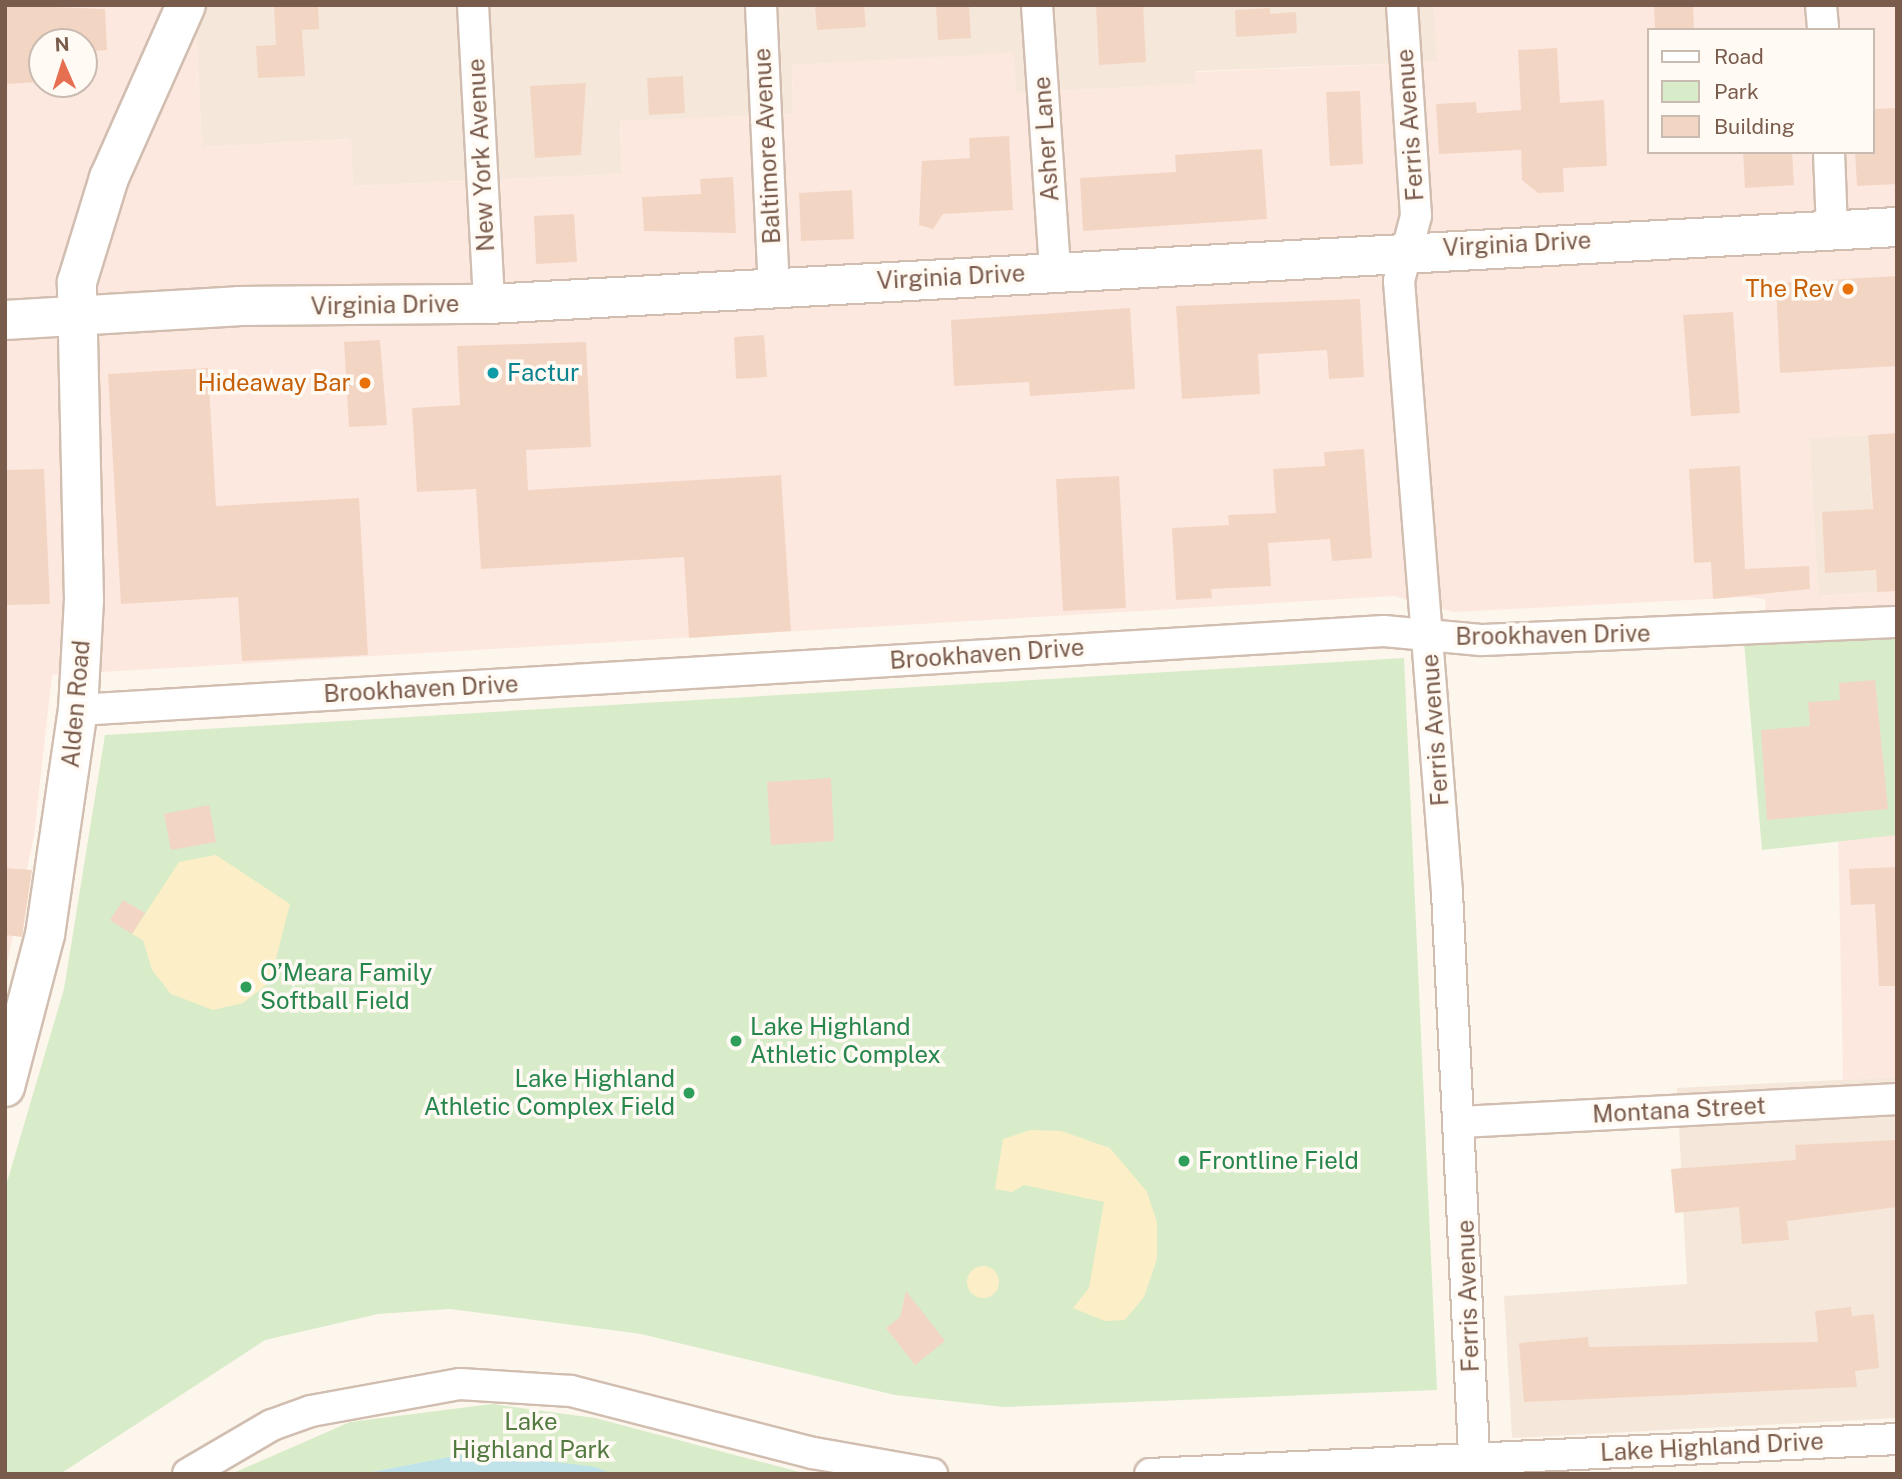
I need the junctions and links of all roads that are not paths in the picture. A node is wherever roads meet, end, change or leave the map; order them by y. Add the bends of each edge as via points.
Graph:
1 (186, 5) edge
2 (473, 5) edge
3 (761, 5) edge
4 (1037, 5) edge
5 (1402, 5) edge
6 (1821, 5) edge
7 (1823, 28) edge
8 (1829, 154) edge
9 (1897, 227) edge
10 (1832, 230) junction
11 (1406, 249) junction
12 (1055, 272) junction
13 (774, 286) junction
14 (489, 304) junction
15 (74, 314) junction
16 (5, 320) edge
17 (1897, 622) edge
18 (1428, 636) junction
19 (78, 710) junction
20 (5, 1087) edge
21 (1897, 1099) edge
22 (1461, 1122) junction
23 (1897, 1438) edge
24 (1475, 1466) edge
25 (188, 1474) edge
26 (932, 1474) edge
27 (1150, 1474) edge

1 - 15 street, Alden Road via 109,178
2 - 14 street, New York Avenue
3 - 13 street, Baltimore Avenue
4 - 12 street, Asher Lane
5 - 11 street, Ferris Avenue via 1416,216
6 - 7 street
8 - 10 street
9 - 10 street, Virginia Drive
10 - 11 street, Virginia Drive
11 - 12 street, Virginia Drive
11 - 18 street, Ferris Avenue via 1399,281
12 - 13 street, Virginia Drive
13 - 14 street, Virginia Drive
14 - 15 street, Virginia Drive
15 - 16 street, Virginia Drive
15 - 19 street, Alden Road via 84,523
17 - 18 street, Brookhaven Drive via 1494,639
18 - 19 street, Brookhaven Drive via 1384,631
18 - 22 street, Ferris Avenue
19 - 20 street, Alden Road via 45,935
21 - 22 street, Montana Street
22 - 24 street, Ferris Avenue
23 - 24 street, Lake Highland Drive
24 - 27 street, Lake Highland Drive
25 - 26 street via 272,1425 311,1411 460,1384 570,1391 813,1452

